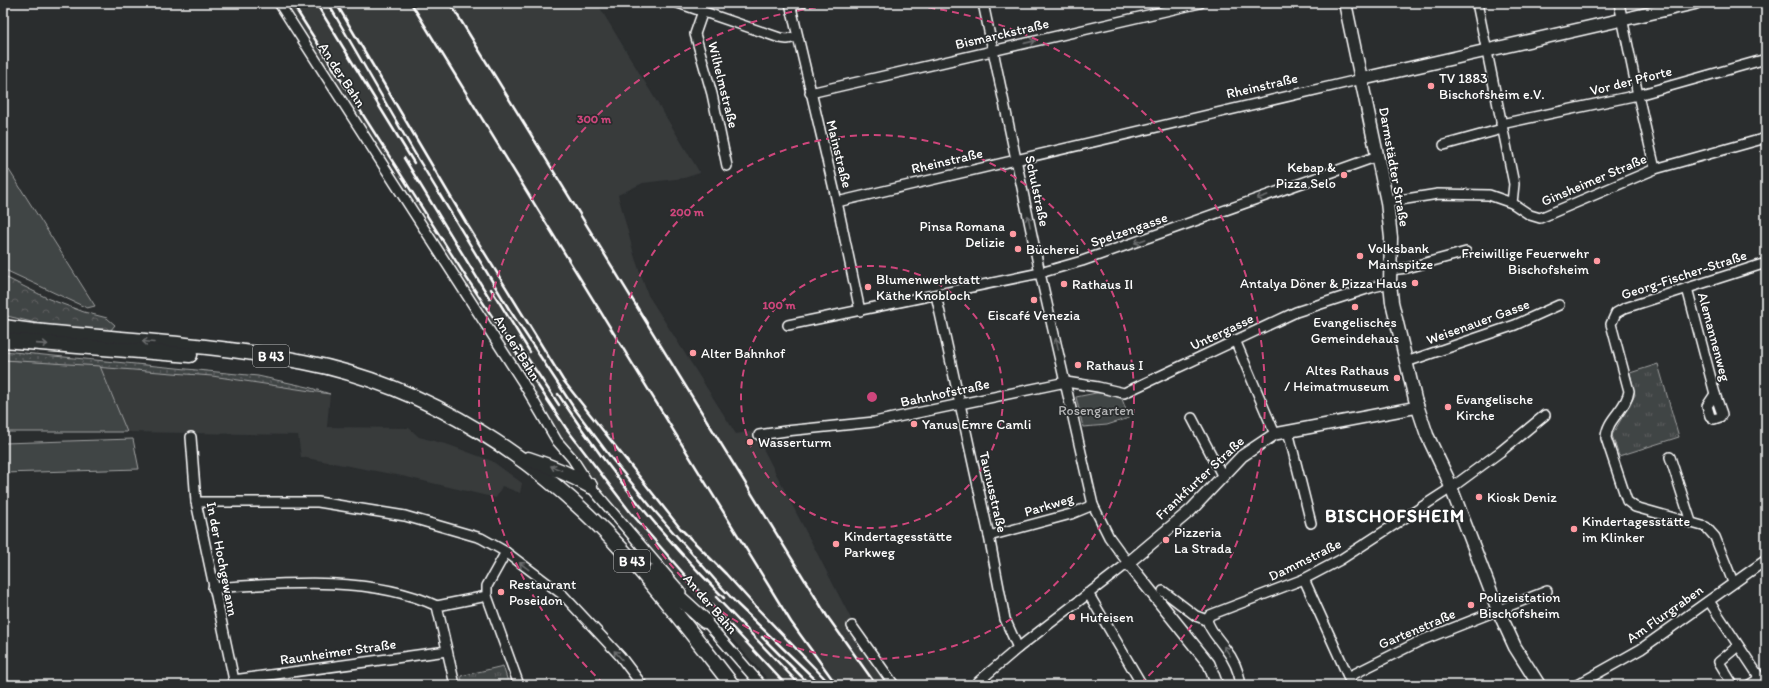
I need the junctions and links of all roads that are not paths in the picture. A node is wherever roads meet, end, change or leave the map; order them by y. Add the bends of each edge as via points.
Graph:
1 (279, 3) edge
2 (678, 3) edge
3 (802, 3) edge
4 (983, 3) edge
5 (1158, 3) edge
6 (1200, 3) edge
7 (1345, 3) edge
8 (1476, 3) edge
9 (1619, 3) edge
10 (1695, 3) edge
11 (790, 4) edge
12 (703, 11) junction
13 (1160, 12) junction
14 (1622, 20) junction
15 (797, 37) junction
16 (1487, 49) junction
17 (992, 51) junction
18 (1766, 59) edge
19 (1362, 79) junction
20 (810, 93) junction
21 (1638, 95) junction
22 (1502, 127) junction
23 (1766, 138) edge
24 (1444, 145) dead end
25 (1378, 156) junction
26 (1016, 160) junction
27 (727, 166) dead end
28 (1655, 169) junction
29 (837, 202) junction
30 (1387, 202) junction
31 (1512, 203) junction
32 (1466, 252) dead end
33 (1766, 263) edge
34 (1390, 270) junction
35 (1040, 273) junction
36 (1390, 283) junction
37 (1687, 288) junction
38 (936, 295) junction
39 (1560, 305) dead end
40 (860, 311) junction
41 (788, 325) dead end
42 (4, 330) edge
43 (1235, 340) junction
44 (1406, 362) junction
45 (1066, 382) junction
46 (1715, 394) dead end
47 (959, 404) junction
48 (1418, 407) junction
49 (1545, 415) dead end
50 (1192, 418) dead end
51 (1288, 431) junction
52 (1275, 434) junction
53 (758, 435) dead end
54 (191, 437) dead end
55 (515, 454) junction
56 (1670, 457) dead end
57 (1223, 477) junction
58 (590, 486) junction
59 (1451, 488) junction
60 (196, 502) junction
61 (1093, 505) junction
62 (1691, 522) junction
63 (1311, 523) dead end
64 (989, 536) junction
65 (506, 552) junction
66 (624, 552) junction
67 (1766, 560) edge
68 (1128, 563) junction
69 (1304, 579) junction
70 (1733, 582) junction
71 (213, 588) junction
72 (1163, 591) dead end
73 (1547, 591) dead end
74 (1088, 593) junction
75 (486, 596) junction
76 (1709, 601) junction
77 (437, 606) junction
78 (1498, 610) junction
79 (1207, 620) junction
80 (705, 621) junction
81 (852, 626) dead end
82 (1738, 646) junction
83 (1018, 648) junction
84 (447, 651) junction
85 (1350, 681) edge
86 (234, 683) edge
87 (455, 685) edge
88 (519, 685) edge
89 (642, 685) edge
90 (721, 685) edge
91 (732, 685) edge
92 (761, 685) edge
93 (894, 685) edge
94 (979, 685) edge
95 (1142, 685) edge
96 (1217, 685) edge
97 (1241, 685) edge
98 (1539, 685) edge
99 (1577, 685) edge
100 (1733, 685) edge
101 (1749, 685) edge

1 - 58 street, An der Bahn via 522,381 557,441 572,458
2 - 12 street
3 - 11 street
4 - 17 street, Schulstraße
5 - 13 street
6 - 13 street, Bismarckstraße
7 - 19 main road, Darmstädter Straße
8 - 16 street
9 - 14 street
10 - 14 main road, Rheinstraße
11 - 15 street, Mainstraße
12 - 15 street via 780,38
12 - 27 street, Wilhelmstraße via 696,34
17 -> 13 street, Bismarckstraße
14 - 16 main road, Rheinstraße
14 - 21 street
15 - 20 street, Mainstraße
16 - 19 main road, Rheinstraße
16 - 22 street
17 - 20 street, Bismarckstraße
17 - 26 street, Schulstraße
18 - 21 street, Vor der Pforte
19 - 25 main road, Darmstädter Straße
19 - 26 street, Rheinstraße
20 - 29 street, Mainstraße
21 - 22 street, Vor der Pforte
21 - 28 street
22 - 24 street, Vor der Pforte
22 - 31 street via 1514,184
23 - 28 street, Ginsheimer Straße
25 - 30 main road, Darmstädter Straße
25 -> 35 street, Spelzengasse via 1082,262
26 - 29 street, Rheinstraße
35 -> 26 street, Schulstraße
28 - 31 street, Ginsheimer Straße via 1540,218 1530,215
29 - 40 street, Mainstraße
30 - 31 street, Ginsheimer Straße via 1438,194 1490,195
30 - 34 main road, Darmstädter Straße via 1391,232
32 - 34 street via 1408,268
33 - 37 street, Georg-Fischer-Straße
34 - 36 main road, Darmstädter Straße
35 - 38 street, Spelzengasse
45 -> 35 street, Schulstraße
36 - 43 street, Untergasse via 1296,312
36 - 44 main road, Darmstädter Straße via 1394,316
37 - 46 street, Alemannenweg
37 - 62 street, Georg-Fischer-Straße via 1625,308 1616,312 1612,319 1612,330 1629,391 1626,402 1608,428 1606,438 1630,505
38 - 40 street, Spelzengasse
38 - 47 street, Taunusstraße
39 - 44 street, Weisenauer Gasse via 1515,325
40 - 41 street, Spelzengasse
55 -> 42 highway, B 43 via 430,404 333,368 219,348
42 -> 90 highway, B 43 via 279,365 362,386 442,419 492,448 573,512 616,554
43 - 45 street, Untergasse via 1124,393
43 - 52 street
44 - 48 main road, Darmstädter Straße
45 - 47 street, Bahnhofstraße
45 - 61 street, Schulstraße
47 - 53 street, Bahnhofstraße via 874,422
47 - 64 street, Taunusstraße
48 - 51 street, Frankfurter Straße
48 - 59 main road, Darmstädter Straße via 1427,435
49 - 59 street, Dammstraße
50 - 57 street
51 - 52 street, Frankfurter Straße
51 - 63 street
52 - 57 street, Frankfurter Straße via 1247,452
54 - 60 street, In der Hochgewann
58 -> 55 highway via 556,468
55 - 66 highway, B 43 via 563,492
56 - 62 street
57 - 68 street, Frankfurter Straße via 1191,510
58 - 80 street, An der Bahn
59 - 69 street, Dammstraße via 1340,560
59 - 78 main road, Darmstädter Straße
60 - 65 street via 318,502 383,512 481,538
60 - 71 street, In der Hochgewann
61 - 64 street, Parkweg via 1071,514
61 - 68 street, Schulstraße via 1109,537
62 - 70 street, Georg-Fischer-Straße via 1711,531
64 - 83 street, Taunusstraße via 1005,619
65 - 75 street via 487,586
89 -> 65 street via 620,656 563,595
66 - 80 highway via 656,576
66 - 91 highway, B 43
67 - 70 street, Am Flurgraben
68 - 74 street, Frankfurter Straße
68 - 96 street via 1210,664
69 - 79 street, Dammstraße via 1220,610 1210,615
69 - 85 street
70 - 76 street, Am Flurgraben
71 - 77 street via 277,584 345,584 422,599
71 - 86 street, In der Hochgewann
72 - 79 street via 1196,616
73 - 78 street, Gartenstraße
74 - 83 street, Frankfurter Straße
74 - 95 street
75 - 77 street
75 - 88 street
76 - 82 street
76 - 99 street, Am Flurgraben via 1641,649
77 - 84 street
78 - 85 street, Gartenstraße via 1420,641
78 - 98 main road, Darmstädter Straße via 1515,647
97 -> 79 street via 1233,660 1209,627
80 - 92 street, An der Bahn
81 - 93 street
82 - 100 street via 1719,662
82 - 101 street via 1758,675 1757,680
83 - 94 street, Frankfurter Straße via 978,682
84 - 86 street, Raunheimer Straße
84 - 87 street

